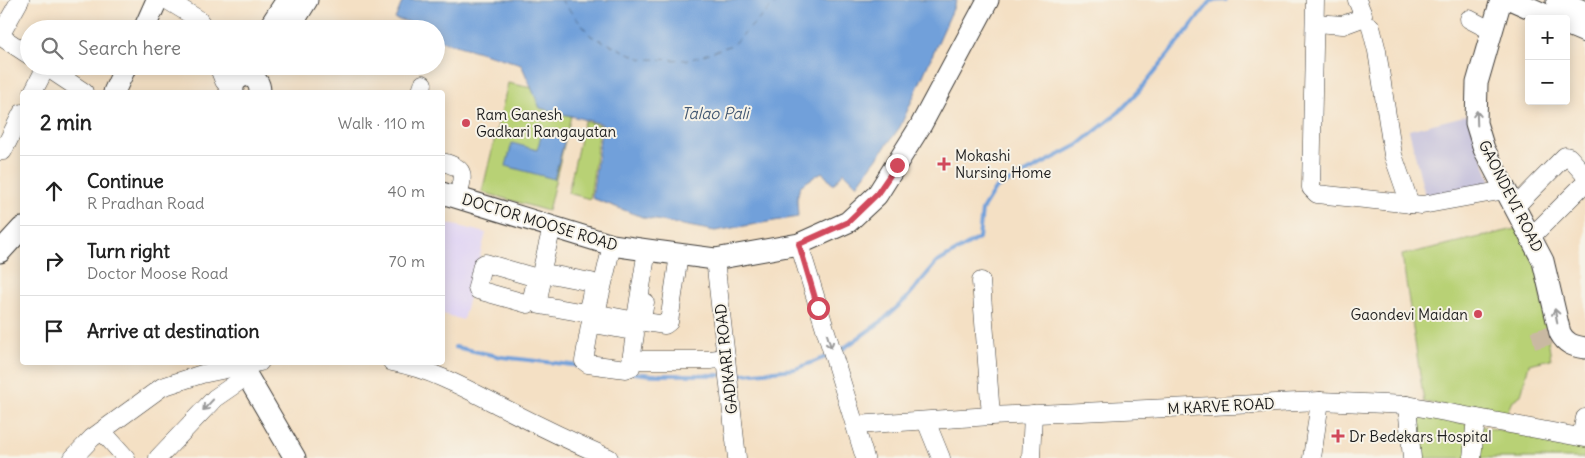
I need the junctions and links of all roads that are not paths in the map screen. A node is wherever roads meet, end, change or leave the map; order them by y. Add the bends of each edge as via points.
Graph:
1 (157, 0) edge
2 (167, 0) edge
3 (287, 0) edge
4 (307, 0) edge
5 (988, 0) edge
6 (1316, 0) edge
7 (1357, 0) edge
8 (1501, 0) edge
9 (1512, 0) edge
10 (1531, 0) edge
11 (1557, 0) edge
12 (10, 7) edge
13 (1585, 12) edge
14 (1546, 15) edge
15 (1470, 19) dead end
16 (148, 20) edge
17 (199, 20) edge
18 (274, 20) edge
19 (295, 20) edge
20 (1315, 23) junction
21 (1585, 24) edge
22 (1570, 26) edge
23 (1371, 27) dead end
24 (1492, 31) junction
25 (1585, 32) edge
26 (0, 36) edge
27 (20, 49) edge
28 (42, 75) edge
29 (58, 75) edge
30 (122, 75) edge
31 (222, 75) edge
32 (257, 81) edge
33 (34, 90) edge
34 (81, 90) edge
35 (115, 90) edge
36 (231, 90) edge
37 (234, 90) edge
38 (18, 133) edge
39 (0, 151) edge
40 (445, 163) edge
41 (1585, 175) edge
42 (1585, 183) edge
43 (450, 195) edge
44 (1510, 198) junction
45 (1410, 204) junction
46 (548, 226) junction
47 (20, 230) edge
48 (1531, 237) junction
49 (799, 244) junction
50 (612, 245) junction
51 (650, 251) junction
52 (0, 252) edge
53 (680, 255) junction
54 (715, 259) junction
55 (504, 261) dead end
56 (981, 281) dead end
57 (640, 326) dead end
58 (1585, 348) edge
59 (726, 358) junction
60 (406, 365) edge
61 (247, 367) edge
62 (1320, 401) junction
63 (1407, 405) junction
64 (1033, 414) junction
65 (991, 416) junction
66 (1476, 418) junction
67 (1585, 418) edge
68 (855, 425) junction
69 (928, 426) dead end
70 (102, 431) junction
71 (1583, 438) edge
72 (73, 458) edge
73 (126, 458) edge
74 (158, 458) edge
75 (295, 458) edge
76 (609, 458) edge
77 (736, 458) edge
78 (865, 458) edge
79 (941, 458) edge
80 (1031, 458) edge
81 (1312, 458) edge
82 (1412, 458) edge
83 (1472, 458) edge

1 - 16 main road
2 - 17 street
3 - 18 main road
4 - 19 main road
5 - 49 main road, DOCTOR MOOSE ROAD via 920,125 877,194 848,222
6 - 20 street
7 - 20 street via 1362,18 1343,25
8 - 24 main road, GAONDEVI ROAD
9 - 14 main road
10 - 21 street
11 - 13 main road
12 - 26 street
15 - 24 street
20 - 45 street via 1311,188 1317,194
22 - 25 main road
23 - 45 street via 1392,155
44 -> 24 main road, GAONDEVI ROAD via 1484,149 1476,123 1478,83
26 - 27 street
28 - 33 street
29 - 34 street
30 - 35 main road
31 - 36 street
32 - 37 main road via 236,80
38 - 39 street
40 - 43 street via 455,165 462,177
41 - 44 street via 1565,156
42 - 48 street
43 - 46 main road, DOCTOR MOOSE ROAD
44 - 45 street
44 - 48 main road, GAONDEVI ROAD
46 - 50 main road, DOCTOR MOOSE ROAD
46 - 55 street via 538,273
47 - 52 main road
58 -> 48 main road, GAONDEVI ROAD via 1570,344 1560,333 1543,261
49 - 54 main road, DOCTOR MOOSE ROAD
49 -> 68 street
50 - 51 main road, DOCTOR MOOSE ROAD
50 - 51 street via 597,309 600,314 632,320 636,318
51 - 53 main road, DOCTOR MOOSE ROAD
51 - 53 street via 642,318 646,322 665,325 669,322
53 - 54 main road, DOCTOR MOOSE ROAD
54 - 59 street, GADKARI ROAD
56 - 65 street
57 - 59 street via 634,361
59 - 77 street, GADKARI ROAD
60 - 76 street via 450,381
61 - 70 street via 202,374 162,387
61 -> 74 street
61 - 75 main road
62 - 63 street, M KARVE ROAD
62 - 64 street, M KARVE ROAD
62 - 81 street
63 - 66 street, M KARVE ROAD
63 - 82 street
64 - 65 street, M KARVE ROAD
64 - 80 street
65 - 68 street, M KARVE ROAD
66 - 71 street, M KARVE ROAD
66 - 83 street
67 - 71 street
68 - 78 street
69 - 79 street
70 - 72 street
70 - 73 street

